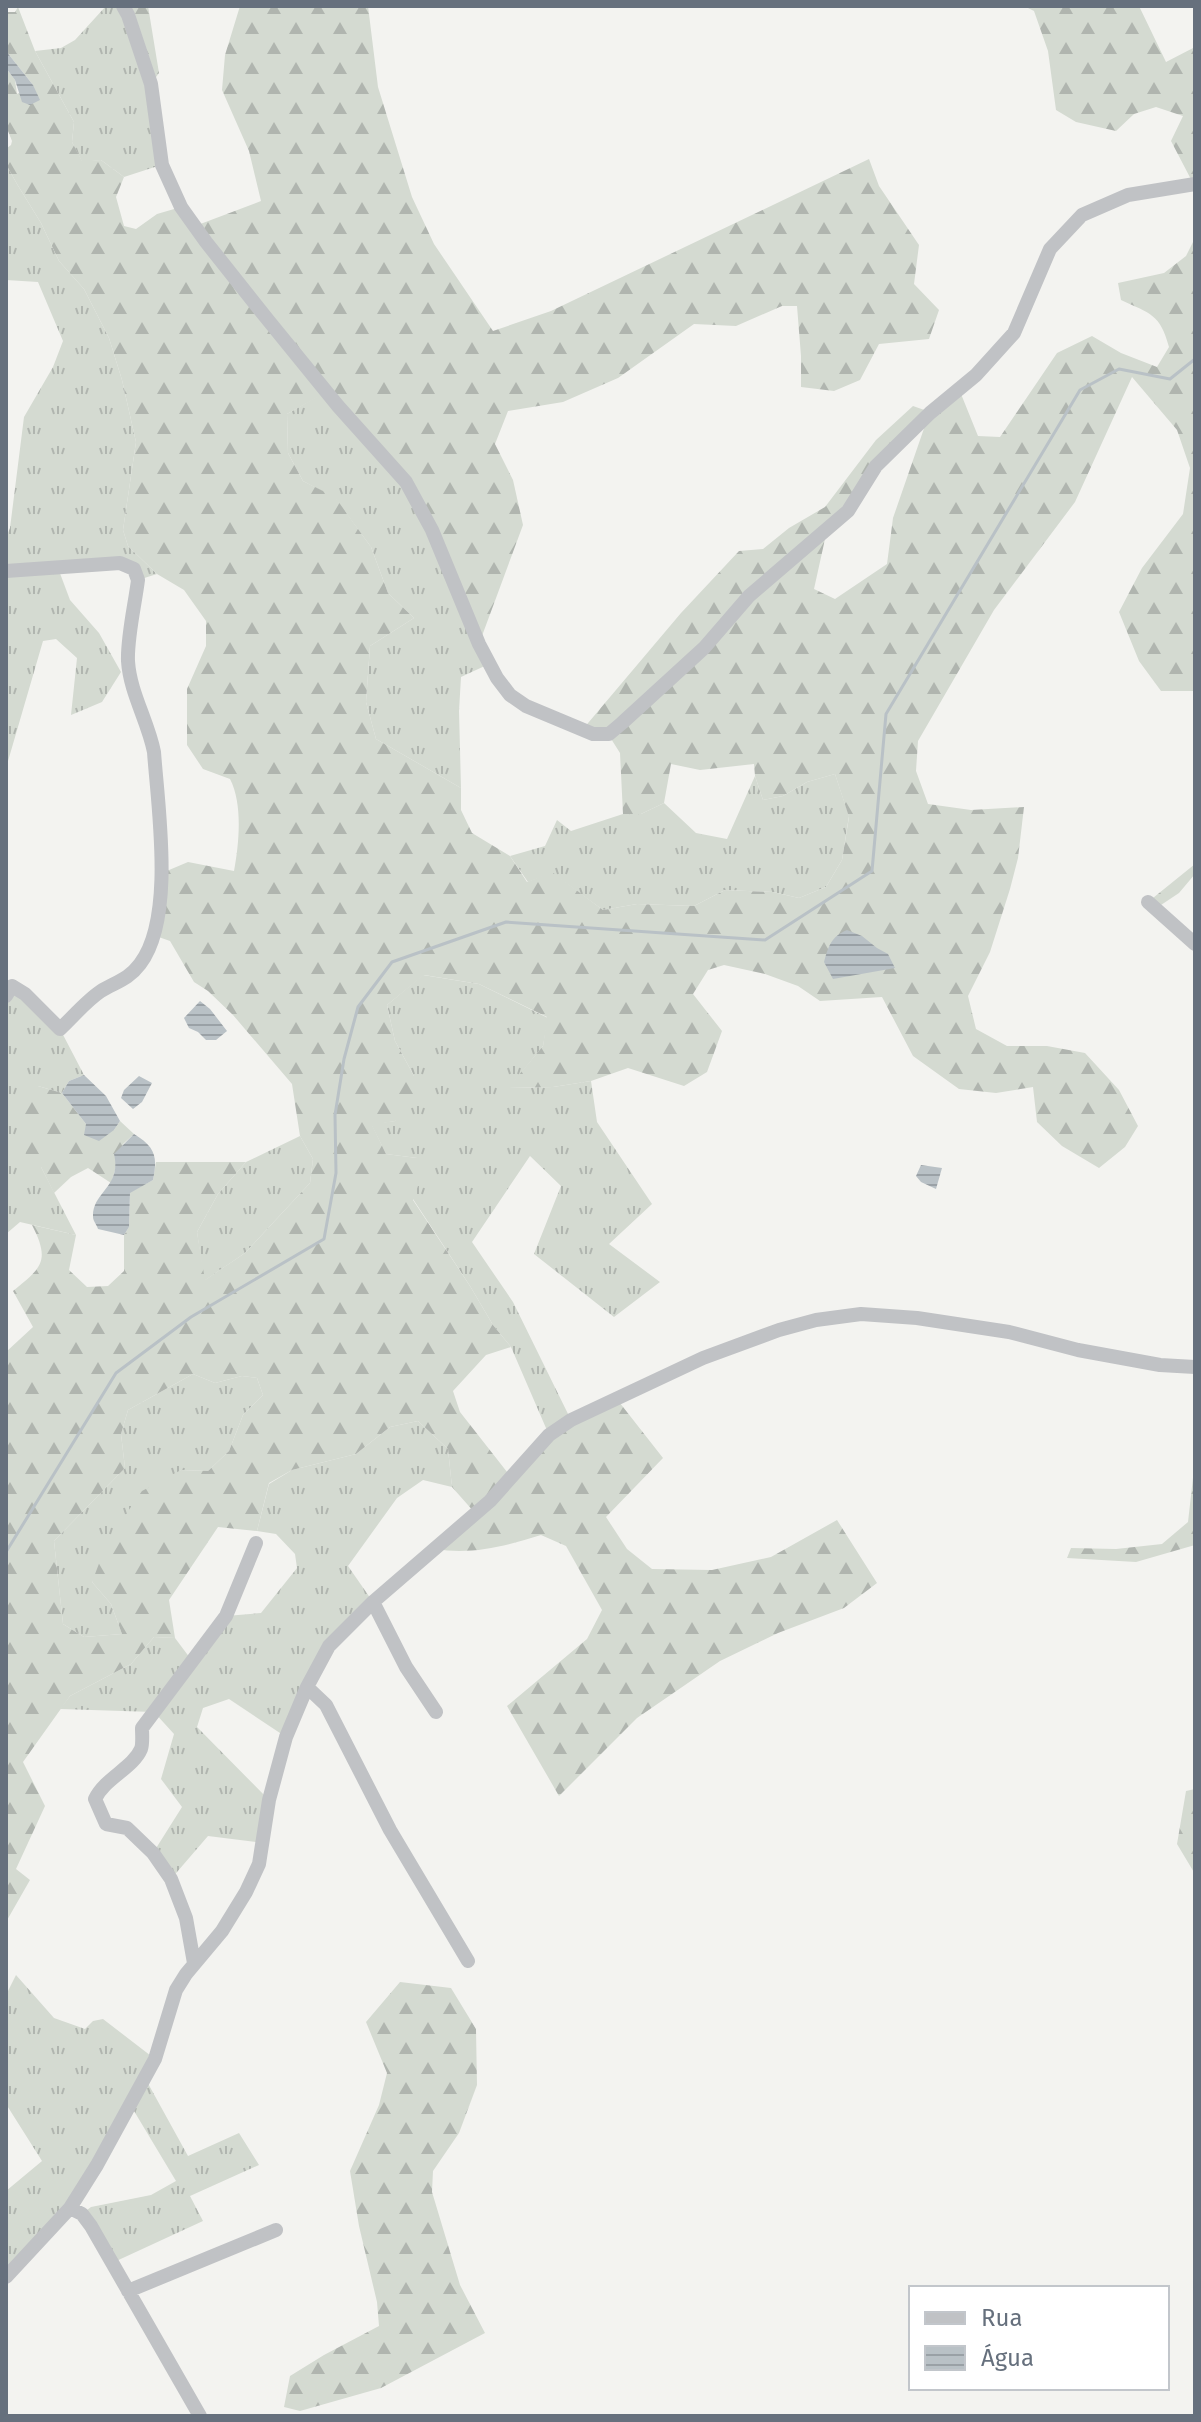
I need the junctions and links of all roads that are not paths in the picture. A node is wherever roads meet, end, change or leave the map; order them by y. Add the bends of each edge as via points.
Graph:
1 (123, 6) edge
2 (1195, 184) edge
3 (6, 571) edge
4 (1148, 902) dead end
5 (1195, 944) edge
6 (6, 996) edge
7 (1195, 1367) edge
8 (256, 1543) dead end
9 (373, 1602) junction
10 (307, 1687) junction
11 (436, 1712) dead end
12 (468, 1961) dead end
13 (194, 1963) junction
14 (70, 2208) junction
15 (276, 2230) dead end
16 (6, 2277) edge
17 (128, 2291) junction
18 (200, 2416) edge

1 - 2 street via 151,84 162,165 181,207 406,482 479,644 510,695 593,734 609,734 632,715 704,648 749,596 848,511 876,466 1014,333 1050,249 1082,215 1128,195
3 - 6 street via 120,563 134,569 138,580 128,661 154,752 162,873 153,935 142,962 127,979 100,992 60,1029 12,986
4 - 5 street
7 - 9 street via 1119,1358 1009,1332 917,1318 861,1314 779,1330 703,1358 571,1420 549,1435 490,1501
8 - 13 street via 226,1616 142,1728 141,1749 95,1799 106,1824 127,1828 171,1879 186,1918
9 - 10 street via 329,1646
9 - 11 street
10 - 12 street via 326,1705 390,1830
10 - 13 street via 269,1800 259,1864 222,1931
13 - 14 street via 176,1990 155,2059
14 - 16 street
14 - 17 street via 82,2214
15 - 17 street
17 - 18 street

